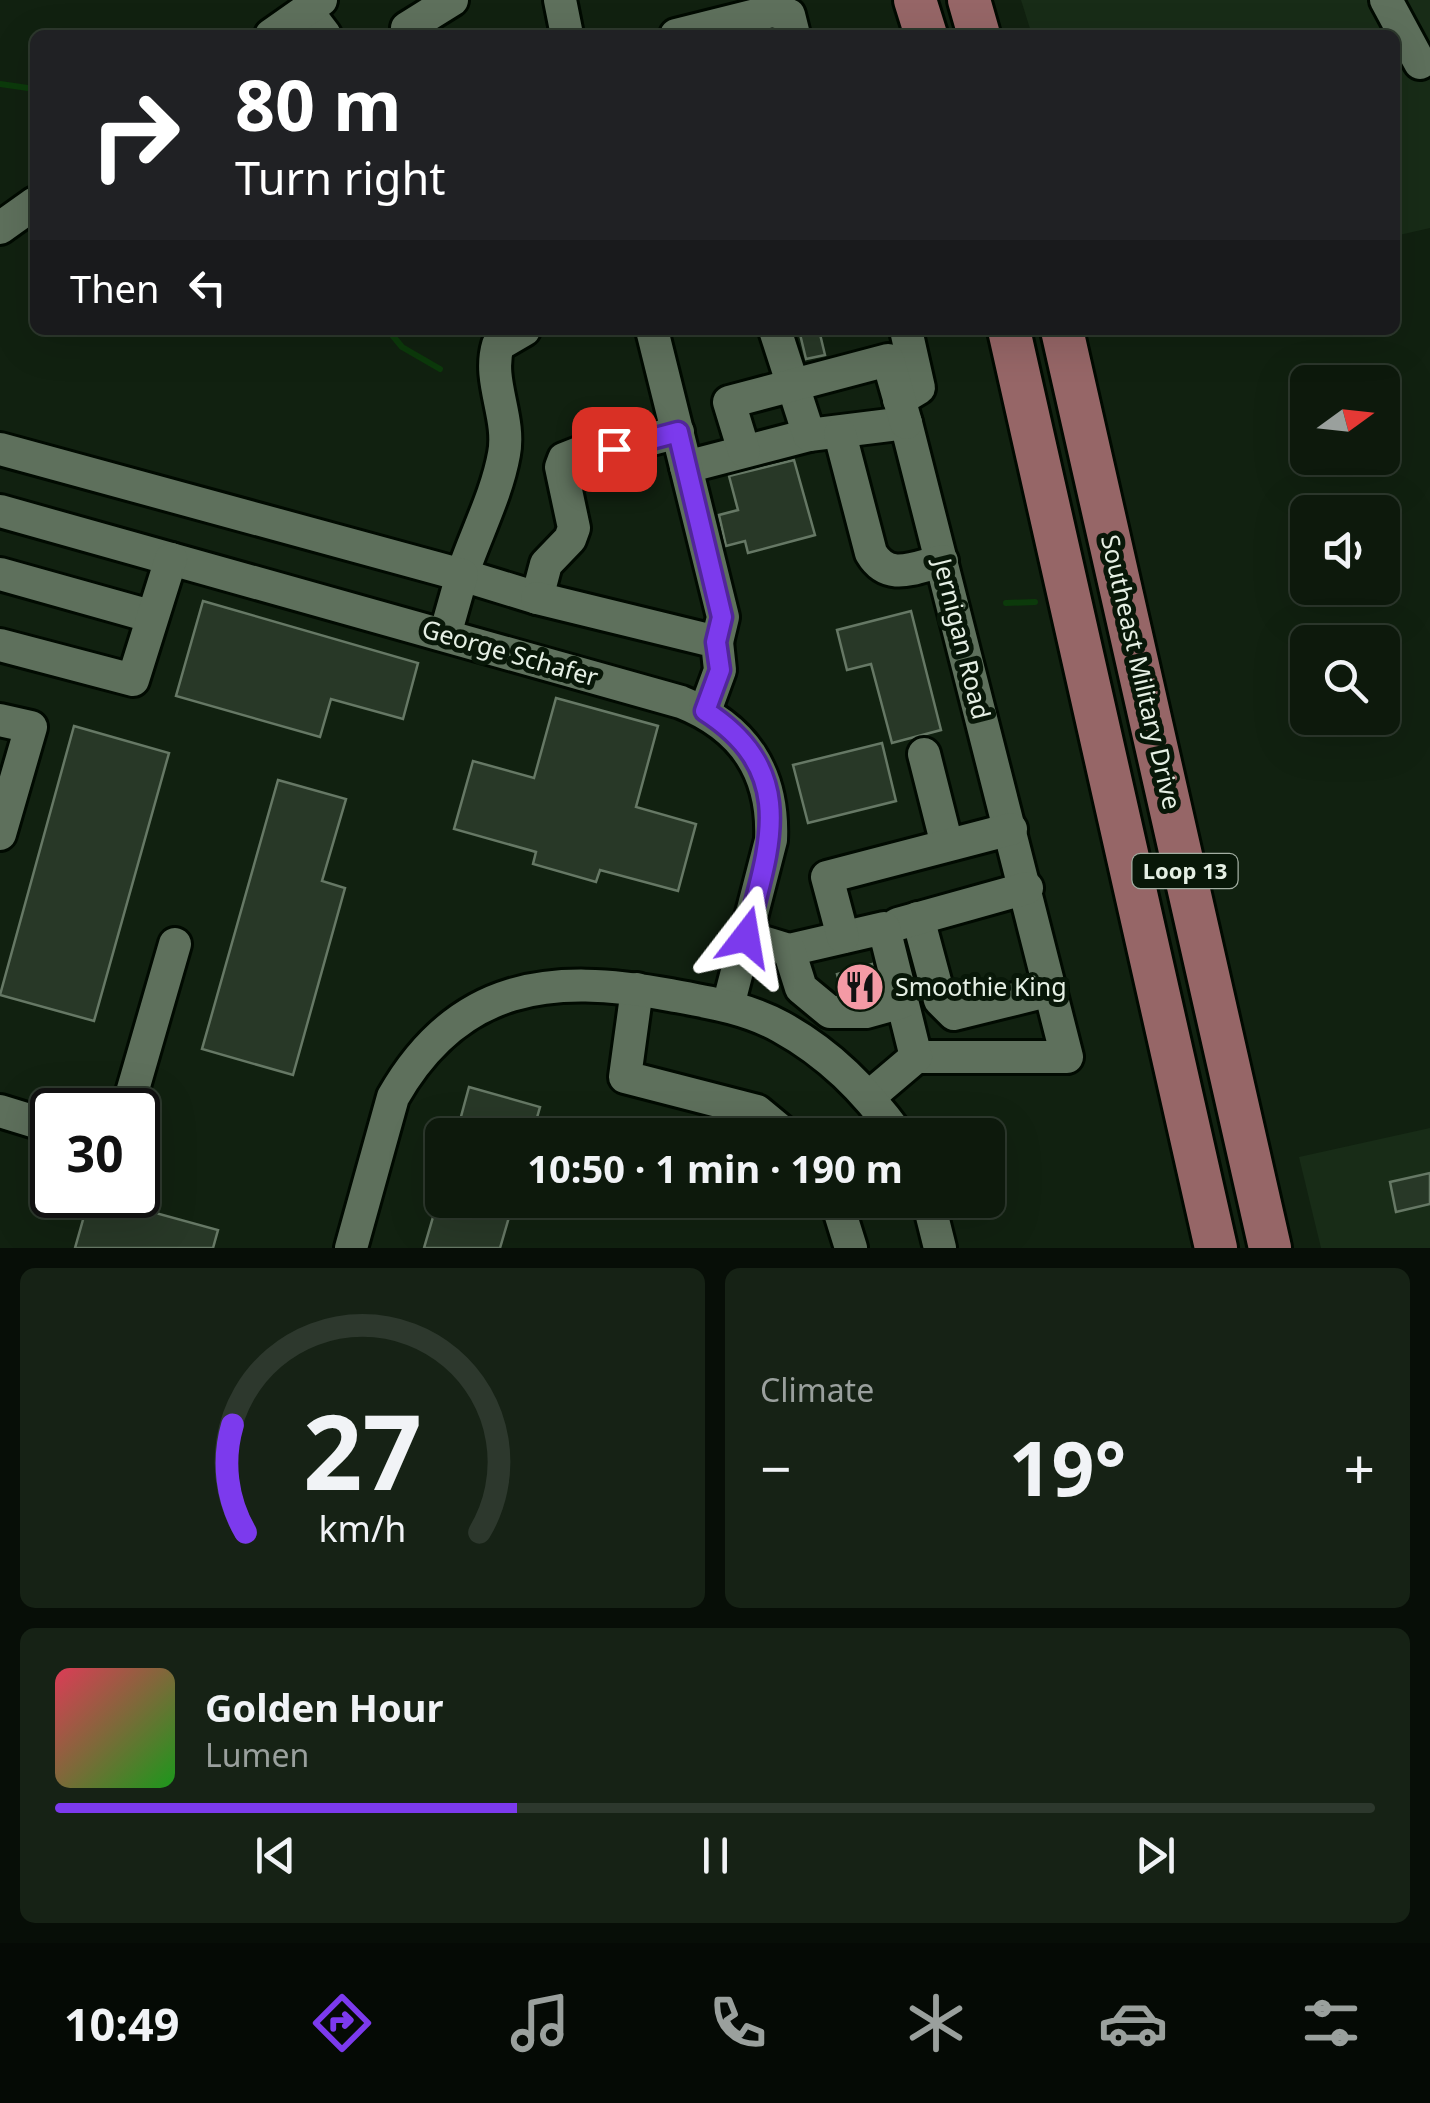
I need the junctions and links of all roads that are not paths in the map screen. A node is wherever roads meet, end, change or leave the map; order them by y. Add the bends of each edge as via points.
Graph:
1 (452, 0) edge
2 (560, 0) edge
3 (914, 0) edge
4 (969, 0) edge
5 (1386, 0) edge
6 (409, 30) edge
7 (567, 30) edge
8 (696, 30) edge
9 (793, 30) edge
10 (924, 30) edge
11 (978, 30) edge
12 (1420, 63) dead end
13 (30, 207) edge
14 (0, 228) edge
15 (516, 335) edge
16 (653, 335) edge
17 (777, 335) edge
18 (907, 335) edge
19 (1010, 335) edge
20 (1063, 335) edge
21 (795, 384) junction
22 (903, 412) junction
23 (678, 432) junction
24 (824, 434) junction
25 (0, 449) edge
26 (744, 451) junction
27 (686, 468) junction
28 (0, 510) edge
29 (171, 558) junction
30 (942, 561) junction
31 (0, 574) edge
32 (462, 574) junction
33 (537, 598) junction
34 (150, 616) junction
35 (446, 635) junction
36 (716, 642) junction
37 (0, 645) edge
38 (705, 711) junction
39 (0, 720) edge
40 (924, 754) dead end
41 (6, 791) edge
42 (1011, 829) junction
43 (0, 834) edge
44 (947, 846) junction
45 (1027, 888) junction
46 (918, 918) junction
47 (884, 928) junction
48 (746, 937) junction
49 (843, 937) junction
50 (175, 944) dead end
51 (789, 950) junction
52 (637, 989) junction
53 (1051, 990) junction
54 (902, 1002) junction
55 (728, 1006) junction
56 (916, 1058) junction
57 (132, 1088) edge
58 (870, 1096) junction
59 (0, 1111) edge
60 (765, 1118) edge
61 (886, 1118) edge
62 (30, 1120) edge
63 (849, 1218) edge
64 (932, 1218) edge
65 (1207, 1239) edge
66 (350, 1248) edge
67 (852, 1248) edge
68 (940, 1248) edge
69 (1270, 1248) edge

1 - 6 street
2 - 7 street
3 - 10 main road
4 - 11 main road
5 - 12 street
8 - 9 street via 772,11 789,15
13 - 14 street
15 - 32 street via 498,346 492,364 505,416 504,454
16 - 23 street
17 - 21 street
18 - 22 street via 919,388
19 - 65 main road, Southeast Military Drive / Loop 13
20 - 69 main road, Southeast Military Drive / Loop 13
21 - 22 street, Jernigan Road via 888,360
21 - 24 street
21 - 26 street via 729,402
22 - 24 street
22 - 30 street, Jernigan Road
23 - 27 street
23 - 33 street via 614,449 602,444 564,458 574,528 546,564
24 - 26 street
24 - 30 street via 880,568 891,573
25 - 32 street
26 - 27 street
27 - 36 street via 722,617
28 - 29 street, George Schafer
29 - 34 street
29 - 35 street, George Schafer
30 - 42 street, Jernigan Road
31 - 34 street
32 - 33 street
32 - 35 street
33 - 36 street
34 - 37 street via 134,680
35 - 38 street, George Schafer
36 - 38 street via 720,670
38 - 48 street, George Schafer via 745,744 768,789 770,840
39 - 41 street via 31,727
40 - 44 street
41 - 43 street
42 - 44 street
42 - 45 street, Jernigan Road
44 - 49 street via 827,877
45 - 46 street
45 - 53 street, Jernigan Road
46 - 47 street
46 - 53 street via 947,1011
47 - 49 street
47 - 54 street
48 - 51 street
48 - 55 street, George Schafer
49 - 51 street
50 - 57 street
51 - 54 street via 801,988 830,1012
52 - 55 street
52 - 60 street via 625,1076
52 - 66 street via 544,986 498,998 438,1035 393,1097
53 - 56 street, Jernigan Road via 1067,1057
54 - 56 street
55 - 58 street via 779,1026
56 - 58 street
58 - 61 street
59 - 62 street
63 - 67 street
64 - 68 street

